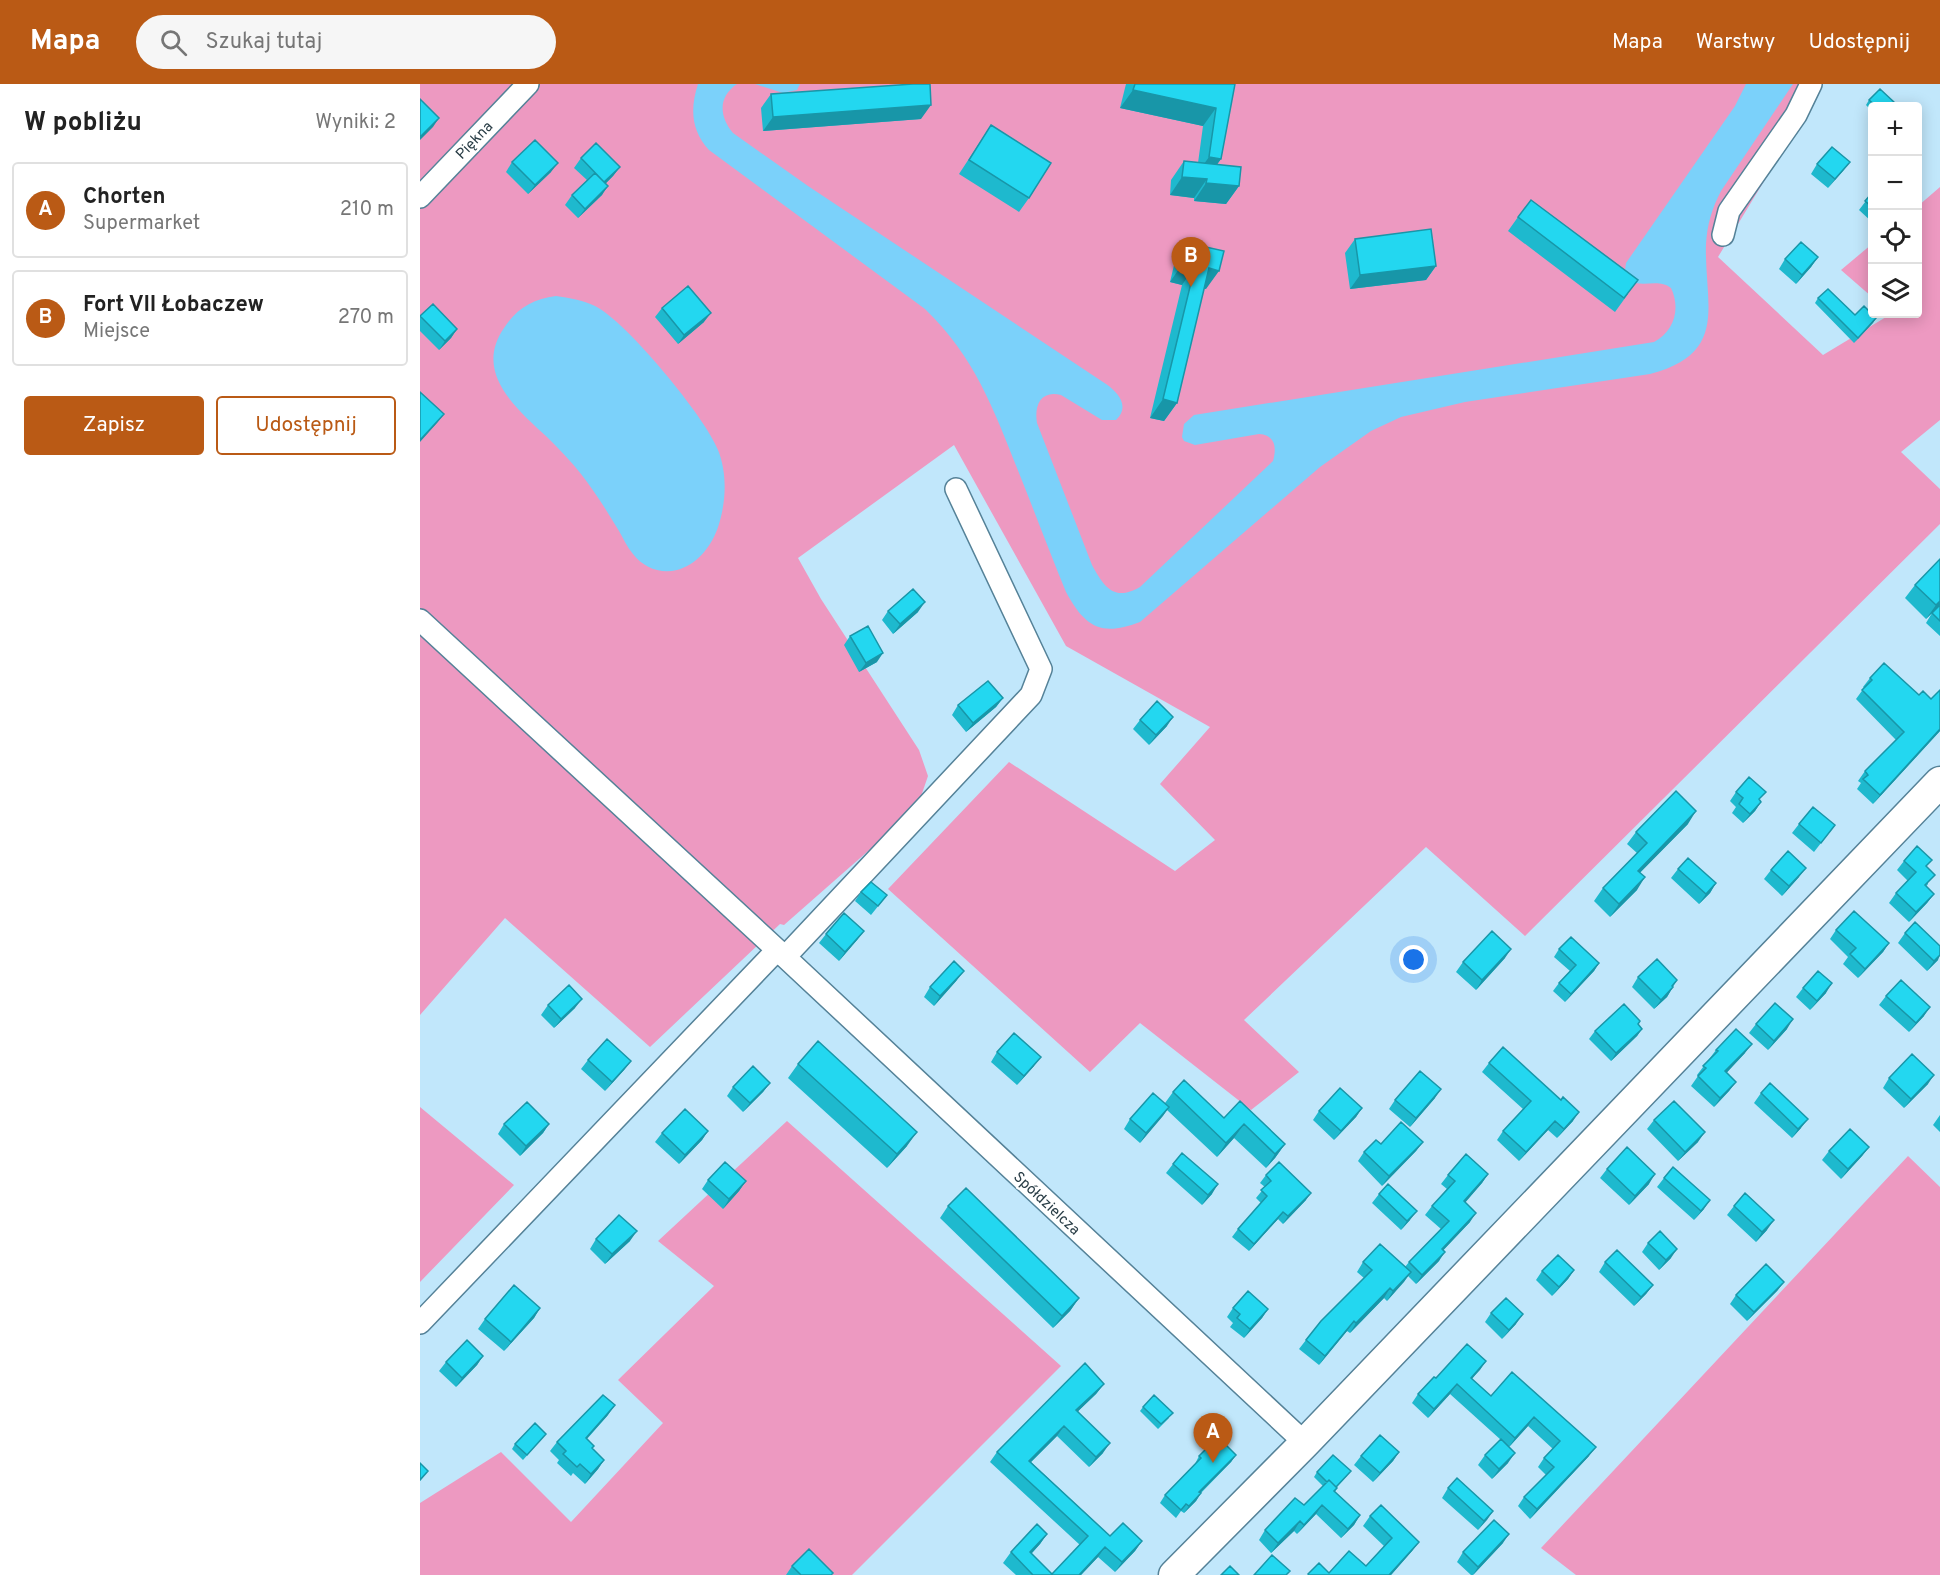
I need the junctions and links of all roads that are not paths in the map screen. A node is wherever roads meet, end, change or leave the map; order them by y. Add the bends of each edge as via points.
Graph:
1 (528, 84) edge
2 (1811, 84) edge
3 (420, 197) edge
4 (1723, 235) dead end
5 (956, 489) dead end
6 (420, 620) edge
7 (1940, 782) edge
8 (784, 956) junction
9 (420, 1323) edge
10 (1305, 1443) junction
11 (1174, 1575) edge

1 - 3 street, Piękna
2 - 4 street via 1796,115 1729,212
5 - 8 street via 1041,669 1031,695
6 - 8 street, Spółdzielcza
7 - 10 main road
8 - 9 street
8 - 10 street, Spółdzielcza
10 - 11 main road

